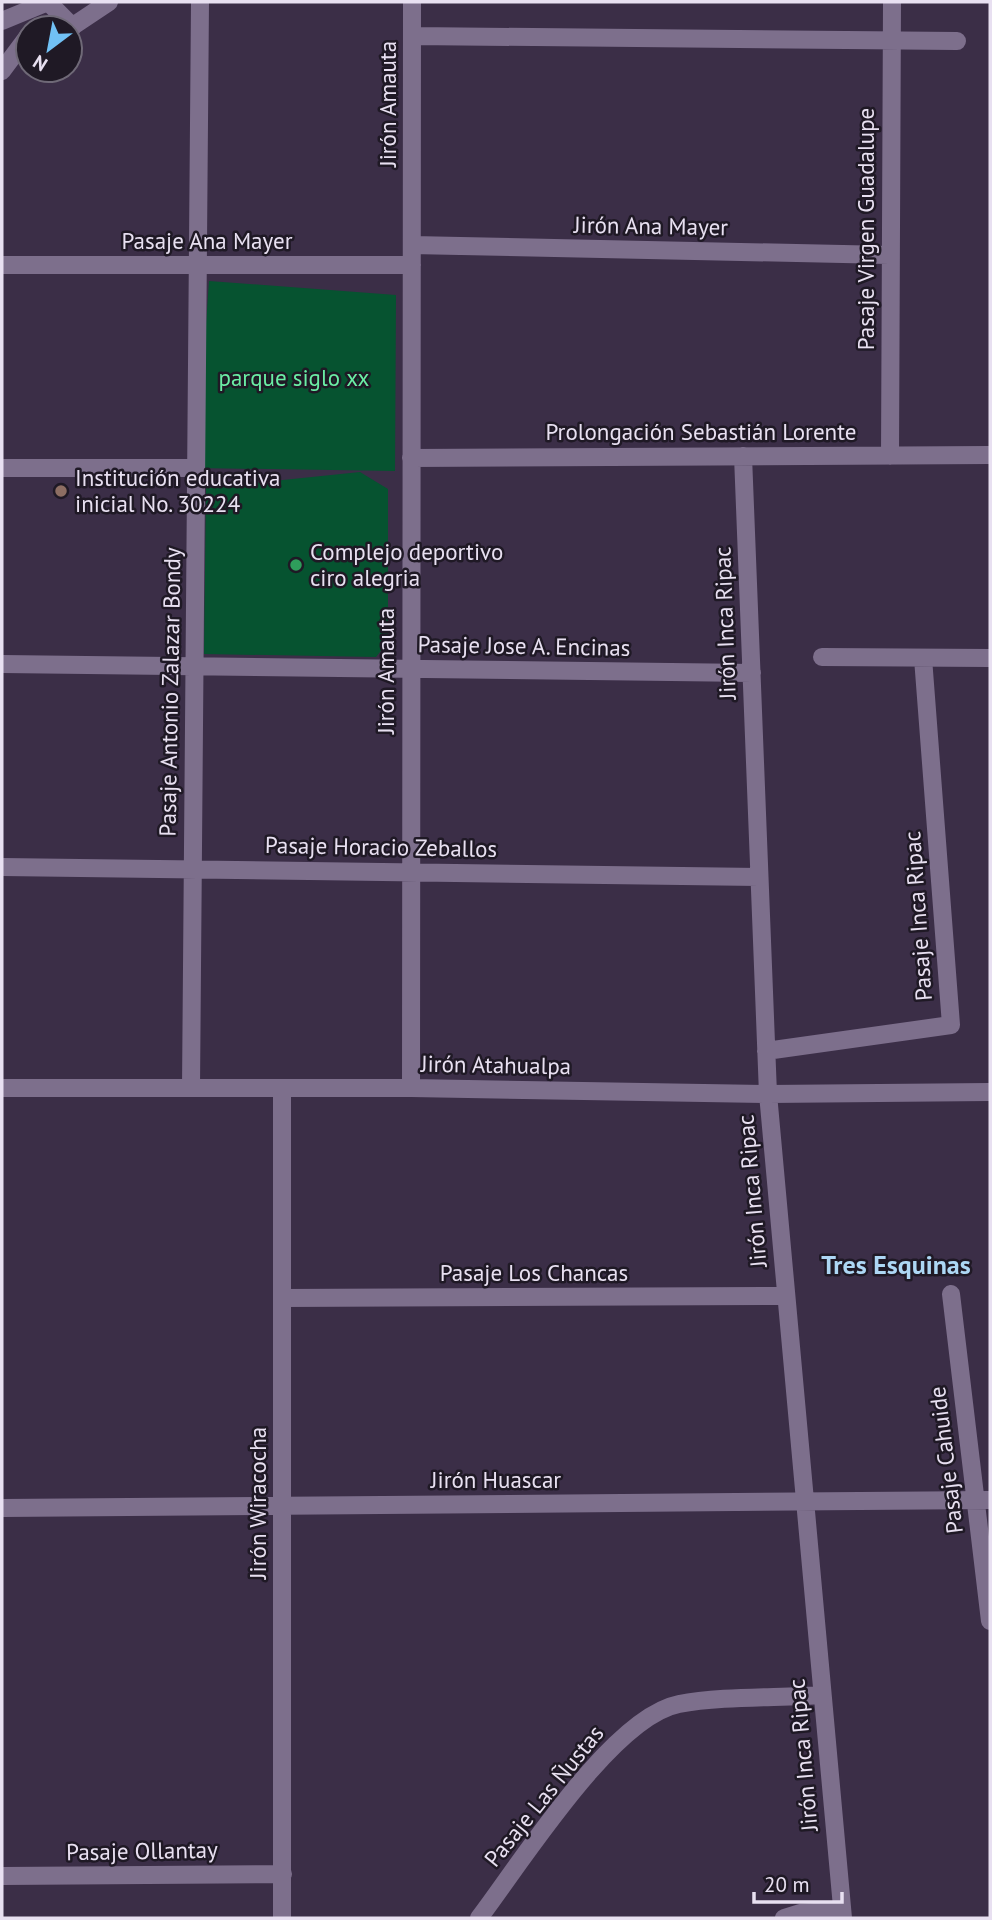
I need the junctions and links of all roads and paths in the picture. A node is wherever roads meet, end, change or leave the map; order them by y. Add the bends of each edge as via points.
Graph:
1 (48, 2) edge
2 (109, 2) edge
3 (200, 2) edge
4 (412, 2) edge
5 (892, 2) edge
6 (84, 18) edge
7 (2, 21) edge
8 (413, 36) junction
9 (891, 40) junction
10 (957, 41) dead end
11 (14, 57) edge
12 (2, 71) edge
13 (412, 245) junction
14 (889, 255) junction
15 (2, 265) edge
16 (198, 265) junction
17 (412, 265) junction
18 (743, 456) junction
19 (890, 456) junction
20 (990, 456) edge
21 (411, 458) junction
22 (2, 468) edge
23 (196, 468) junction
24 (822, 657) dead end
25 (923, 658) junction
26 (990, 658) edge
27 (2, 664) edge
28 (195, 667) junction
29 (411, 669) junction
30 (752, 674) junction
31 (2, 867) edge
32 (193, 870) junction
33 (411, 872) junction
34 (759, 877) junction
35 (766, 1051) junction
36 (2, 1088) edge
37 (191, 1088) junction
38 (282, 1088) junction
39 (411, 1088) junction
40 (990, 1092) edge
41 (768, 1094) junction
42 (951, 1294) dead end
43 (786, 1296) junction
44 (282, 1298) junction
45 (983, 1500) edge
46 (805, 1502) junction
47 (283, 1506) junction
48 (2, 1508) edge
49 (990, 1621) edge
50 (822, 1695) junction
51 (283, 1874) junction
52 (2, 1877) edge
53 (842, 1914) edge
54 (282, 1918) edge
55 (479, 1918) edge
56 (784, 1918) edge

1 - 7 street
2 - 6 street
3 - 16 street, Pasaje Antonio Zalazar Bondy
4 - 8 street, Jirón Amauta
5 - 9 street, Pasaje Virgen Guadalupe
8 - 9 street
8 - 13 street, Jirón Amauta
9 - 10 street
9 - 14 street, Pasaje Virgen Guadalupe
11 - 12 street
13 - 14 street, Jirón Ana Mayer
13 - 17 street, Jirón Amauta
14 - 19 street, Pasaje Virgen Guadalupe
15 - 16 street, Pasaje Ana Mayer
16 - 17 street, Pasaje Ana Mayer
16 - 23 street, Pasaje Antonio Zalazar Bondy
17 - 21 street, Jirón Amauta
18 - 19 street, Prolongación Sebastián Lorente
18 - 21 street, Prolongación Sebastián Lorente
18 - 30 street, Jirón Inca Ripac
19 - 20 street, Prolongación Sebastián Lorente
21 - 29 street, Jirón Amauta
22 - 23 street
23 - 28 street, Pasaje Antonio Zalazar Bondy
24 - 25 street
25 - 26 street
25 - 35 street, Pasaje Inca Ripac via 951,1025
27 - 28 street, Pasaje Jose A. Encinas
28 - 29 street, Pasaje Jose A. Encinas
28 - 32 street, Pasaje Antonio Zalazar Bondy
29 - 30 street, Pasaje Jose A. Encinas
29 - 33 street, Jirón Amauta
30 - 34 street, Jirón Inca Ripac
31 - 32 street, Pasaje Horacio Zeballos
32 - 33 street, Pasaje Horacio Zeballos
32 - 37 street, Pasaje Antonio Zalazar Bondy
33 - 34 street, Pasaje Horacio Zeballos
33 - 39 street, Jirón Amauta
34 - 35 street, Jirón Inca Ripac
35 - 41 street, Jirón Inca Ripac
36 - 37 street, Jirón Atahualpa
37 - 38 street, Jirón Atahualpa
38 - 39 street, Jirón Atahualpa
38 - 44 street, Jirón Wiracocha
39 - 41 street, Jirón Atahualpa
40 - 41 street, Jirón Atahualpa
41 - 43 street, Jirón Inca Ripac
42 - 45 street, Pasaje Cahuide
43 - 44 street, Pasaje Los Chancas
43 - 46 street, Jirón Inca Ripac
44 - 47 street, Jirón Wiracocha
45 - 46 street, Jirón Huascar
45 - 49 street, Pasaje Cahuide
46 - 47 street, Jirón Huascar
46 - 50 street, Jirón Inca Ripac
47 - 48 street, Jirón Huascar
47 - 51 street, Jirón Wiracocha
50 - 53 street, Jirón Inca Ripac
50 - 55 street, Pasaje Las Ñustas via 677,1704 638,1722 604,1753
51 - 52 street, Pasaje Ollantay
51 - 54 street, Jirón Wiracocha
53 - 56 street via 800,1913

